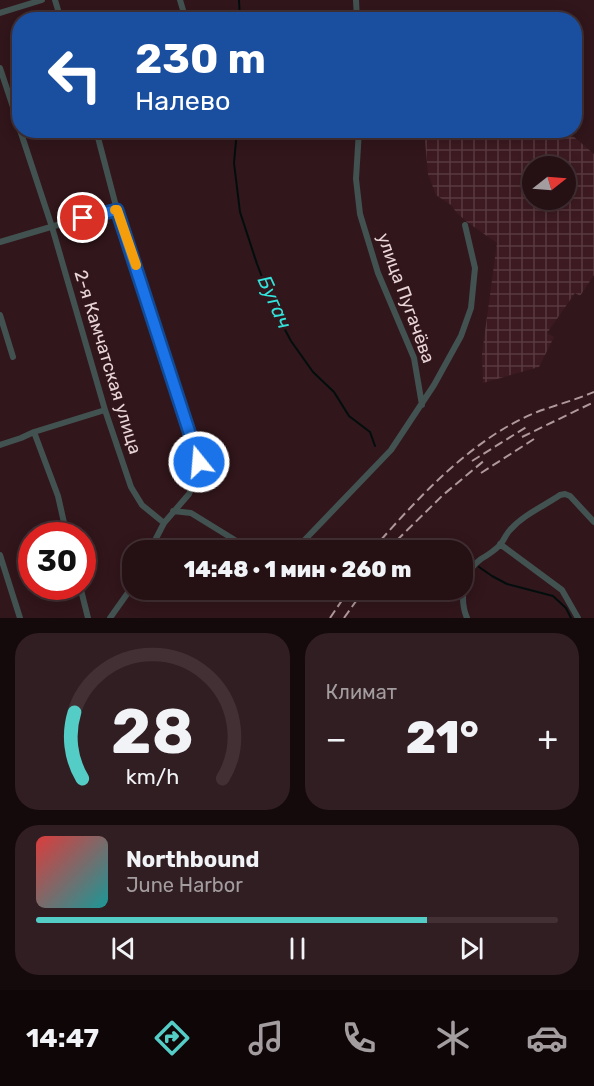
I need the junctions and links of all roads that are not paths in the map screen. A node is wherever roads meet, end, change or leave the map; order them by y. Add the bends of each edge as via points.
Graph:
1 (42, 0) edge
2 (0, 13) edge
3 (0, 68) edge
4 (12, 105) edge
5 (23, 138) edge
6 (98, 138) edge
7 (359, 138) edge
8 (117, 210) junction
9 (465, 225) dead end
10 (52, 226) junction
11 (0, 242) edge
12 (0, 315) edge
13 (13, 357) dead end
14 (422, 405) junction
15 (105, 410) junction
16 (34, 432) junction
17 (0, 445) edge
18 (173, 511) junction
19 (64, 522) edge
20 (594, 522) edge
21 (164, 523) junction
22 (155, 540) edge
23 (235, 540) edge
24 (305, 540) edge
25 (500, 544) junction
26 (0, 555) edge
27 (84, 600) edge
28 (123, 600) edge
29 (466, 615) edge
30 (20, 618) edge
31 (88, 618) edge
32 (110, 618) edge
33 (578, 618) edge

1 - 2 street
3 - 4 street, 2-я Камчатская улица
5 - 10 street, 2-я Камчатская улица
6 - 8 street
7 - 14 street, улица Пугачёва via 356,179 360,214 378,273 414,358
8 - 10 street
8 - 18 street via 199,462 189,494
9 - 14 street, улица Пугачёва via 475,268 471,308 461,336
10 - 11 street
10 - 15 street, 2-я Камчатская улица
12 - 13 street
14 - 24 street, улица Пугачёва via 386,456
15 - 16 street
15 - 21 street, 2-я Камчатская улица via 137,499
16 - 17 street
16 - 19 street
18 - 21 street
18 - 23 street via 191,513
20 - 25 street via 570,496 560,495 518,523
21 - 22 street
25 - 29 street via 468,574 463,588
25 - 33 street via 562,590
26 - 30 street
27 - 31 street
28 - 32 street

